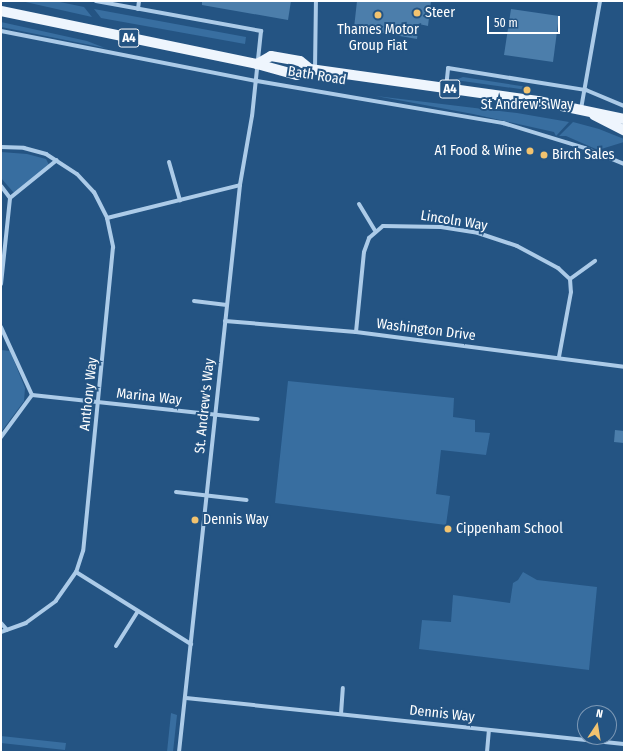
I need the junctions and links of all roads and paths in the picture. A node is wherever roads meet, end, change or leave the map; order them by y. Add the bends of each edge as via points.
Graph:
1 (96, 1) edge
2 (139, 1) edge
3 (316, 1) edge
4 (600, 1) edge
5 (138, 9) junction
6 (1, 11) edge
7 (1, 31) edge
8 (257, 64) junction
9 (312, 69) junction
10 (257, 81) junction
11 (446, 89) junction
12 (586, 90) junction
13 (624, 106) edge
14 (585, 111) junction
15 (624, 119) edge
16 (624, 130) edge
17 (1, 147) edge
18 (57, 160) junction
19 (169, 162) dead end
20 (624, 164) edge
21 (240, 185) junction
22 (1, 186) edge
23 (10, 198) junction
24 (180, 200) junction
25 (359, 204) dead end
26 (107, 218) junction
27 (375, 231) junction
28 (595, 261) dead end
29 (570, 279) junction
30 (1, 284) edge
31 (194, 301) dead end
32 (227, 305) junction
33 (225, 321) junction
34 (1, 327) edge
35 (356, 332) junction
36 (559, 357) junction
37 (624, 367) edge
38 (32, 395) junction
39 (99, 402) junction
40 (215, 415) junction
41 (258, 419) dead end
42 (1, 437) edge
43 (176, 492) dead end
44 (207, 496) junction
45 (247, 500) dead end
46 (76, 572) junction
47 (138, 611) junction
48 (1, 623) edge
49 (7, 630) junction
50 (1, 632) edge
51 (191, 644) junction
52 (116, 646) dead end
53 (343, 688) dead end
54 (186, 698) junction
55 (341, 714) junction
56 (488, 730) junction
57 (624, 744) edge
58 (179, 752) edge
59 (487, 752) edge

1 - 5 street
2 - 5 street
3 - 9 street
4 - 12 street
5 - 8 street, St. Andrew's Way via 261,31
6 - 8 main road, Bath Road / A4
7 - 10 street, Bath Road
8 - 9 main road, Bath Road / A4 via 297,75
8 - 10 street, St. Andrew's Way
9 - 11 main road, Bath Road / A4
10 - 20 street, Bath Road via 503,122 585,148
10 - 21 street, St. Andrew's Way
11 - 12 street via 448,68
11 - 14 main road, Bath Road / A4
12 - 13 street
12 - 14 street
14 - 15 main road, Bath Road / A4
14 - 16 main road, Bath Road / A4
17 - 18 street, Anthony Way via 24,148
18 - 23 street
18 - 26 street, Anthony Way via 77,174 94,192
19 - 24 street
21 - 24 street
21 - 32 street, St. Andrew's Way
22 - 23 street
23 - 30 street
24 - 26 street
25 - 27 street
26 - 39 street, Anthony Way via 113,247 112,278
27 - 29 street, Lincoln Way via 383,226 402,224 478,233 517,246 558,268
27 - 35 street via 364,252
28 - 29 street
29 - 36 street via 571,292
31 - 32 street
32 - 33 street, St. Andrew's Way
33 - 35 street, Washington Drive
33 - 40 street, St. Andrew's Way
34 - 38 street
35 - 36 street, Washington Drive
36 - 37 street, Washington Drive
38 - 39 street, Marina Way
38 - 42 street
39 - 40 street, Marina Way
39 - 46 street, Anthony Way via 83,551
40 - 41 street, Marina Way
40 - 44 street, St. Andrew's Way
43 - 44 street
44 - 45 street
44 - 51 street, St. Andrew's Way
46 - 47 street
46 - 49 street, Anthony Way via 56,601 26,623
47 - 51 street
47 - 52 street
48 - 49 street
49 - 50 street, Anthony Way
51 - 54 street, St. Andrew's Way
53 - 55 street
54 - 55 street, Dennis Way
54 - 58 street, St. Andrew's Way
55 - 56 street, Dennis Way
56 - 57 street, Dennis Way
56 - 59 street

